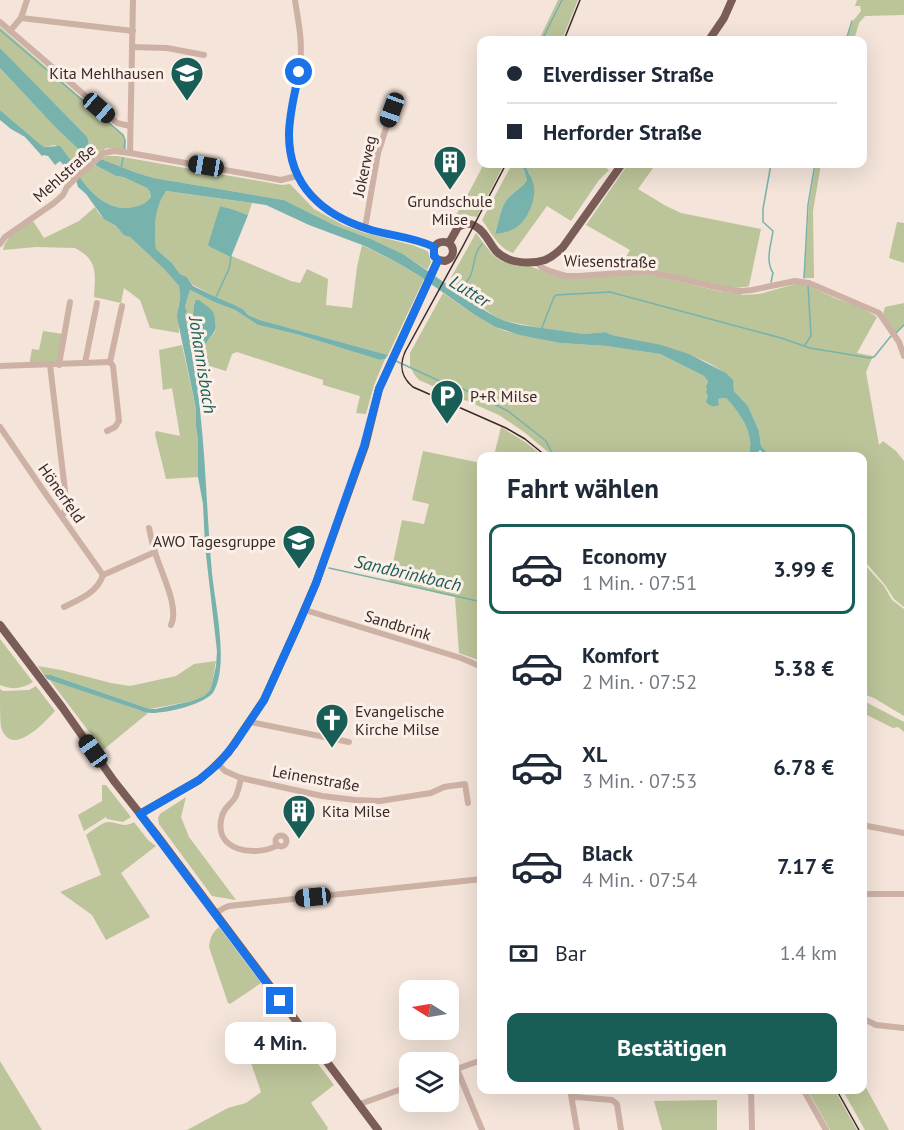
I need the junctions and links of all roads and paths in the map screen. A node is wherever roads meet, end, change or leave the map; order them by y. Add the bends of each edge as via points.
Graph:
1 (27, 0) edge
2 (133, 0) edge
3 (295, 0) edge
4 (732, 0) edge
5 (21, 18) junction
6 (0, 22) edge
7 (10, 31) junction
8 (133, 31) junction
9 (712, 36) edge
10 (132, 47) junction
11 (204, 55) dead end
12 (392, 110) dead end
13 (130, 126) junction
14 (130, 153) junction
15 (619, 168) edge
16 (297, 176) junction
17 (365, 228) junction
18 (449, 243) junction
19 (0, 244) edge
20 (434, 247) junction
21 (537, 262) junction
22 (437, 263) junction
23 (70, 302) dead end
24 (97, 303) dead end
25 (122, 306) dead end
26 (904, 356) edge
27 (110, 362) junction
28 (85, 363) junction
29 (59, 364) junction
30 (50, 365) junction
31 (0, 366) edge
32 (0, 427) edge
33 (107, 431) dead end
34 (62, 516) junction
35 (149, 528) dead end
36 (155, 552) junction
37 (103, 575) junction
38 (64, 607) dead end
39 (305, 610) junction
40 (0, 625) edge
41 (171, 625) dead end
42 (477, 665) edge
43 (250, 722) junction
44 (349, 742) dead end
45 (218, 764) junction
46 (241, 778) junction
47 (468, 803) dead end
48 (140, 814) junction
49 (867, 826) edge
50 (904, 833) edge
51 (278, 845) dead end
52 (477, 880) edge
53 (867, 894) edge
54 (904, 894) edge
55 (216, 913) junction
56 (867, 1020) edge
57 (904, 1028) edge
58 (477, 1062) edge
59 (459, 1068) edge
60 (459, 1074) edge
61 (399, 1090) edge
62 (571, 1094) edge
63 (751, 1094) edge
64 (806, 1094) edge
65 (572, 1098) junction
66 (359, 1105) junction
67 (378, 1130) edge
68 (482, 1130) edge
69 (577, 1130) edge
70 (621, 1130) edge
71 (752, 1130) edge
72 (826, 1130) edge

1 - 5 street
2 - 8 street
3 - 16 street via 301,54 289,134
4 - 9 main road
5 - 7 street
5 - 8 street
6 - 7 street
7 - 13 street via 117,123
8 - 10 street
10 - 11 street
10 - 13 street
12 - 17 street, Jokerweg via 378,153
13 - 14 street
14 - 16 street, Mehlstraße via 281,180
14 - 19 street, Mehlstraße via 109,151 99,156 61,197
15 - 21 main road via 564,246
16 - 17 street via 324,208
17 - 20 street
18 - 20 main road via 440,242
18 - 21 main road via 458,227 472,224 504,257
18 - 22 main road via 451,258
20 - 22 main road
21 - 26 street, Wiesenstraße via 566,276 646,271 741,291 795,281 809,283 879,313
22 - 39 main road via 376,397 362,453
23 - 29 street
24 - 28 street
25 - 27 street
27 - 28 street
27 - 33 street via 119,421
28 - 29 street
29 - 30 street
30 - 31 street
30 - 34 street via 67,507
32 - 34 street, Hönerfeld
34 - 37 street, Hönerfeld
35 - 36 street
36 - 37 street
36 - 41 street via 173,604
37 - 38 street via 94,591
39 - 42 street, Sandbrink
39 - 43 main road via 268,693
40 - 48 main road
43 - 44 street
43 - 45 main road
45 - 46 street, Leinenstraße
45 - 48 main road via 199,780
46 - 47 street, Leinenstraße via 322,796 375,801 465,784
46 - 51 street via 236,796 221,817 224,837 233,847 244,851
48 - 55 main road
49 - 50 street
52 - 55 street via 229,906
53 - 54 street
55 - 66 main road
56 - 57 street
58 - 59 street
60 - 68 street
61 - 66 street
62 - 65 street
63 - 71 street
64 - 72 street
65 - 69 street
65 - 70 street via 612,1100 617,1104
66 - 67 main road

